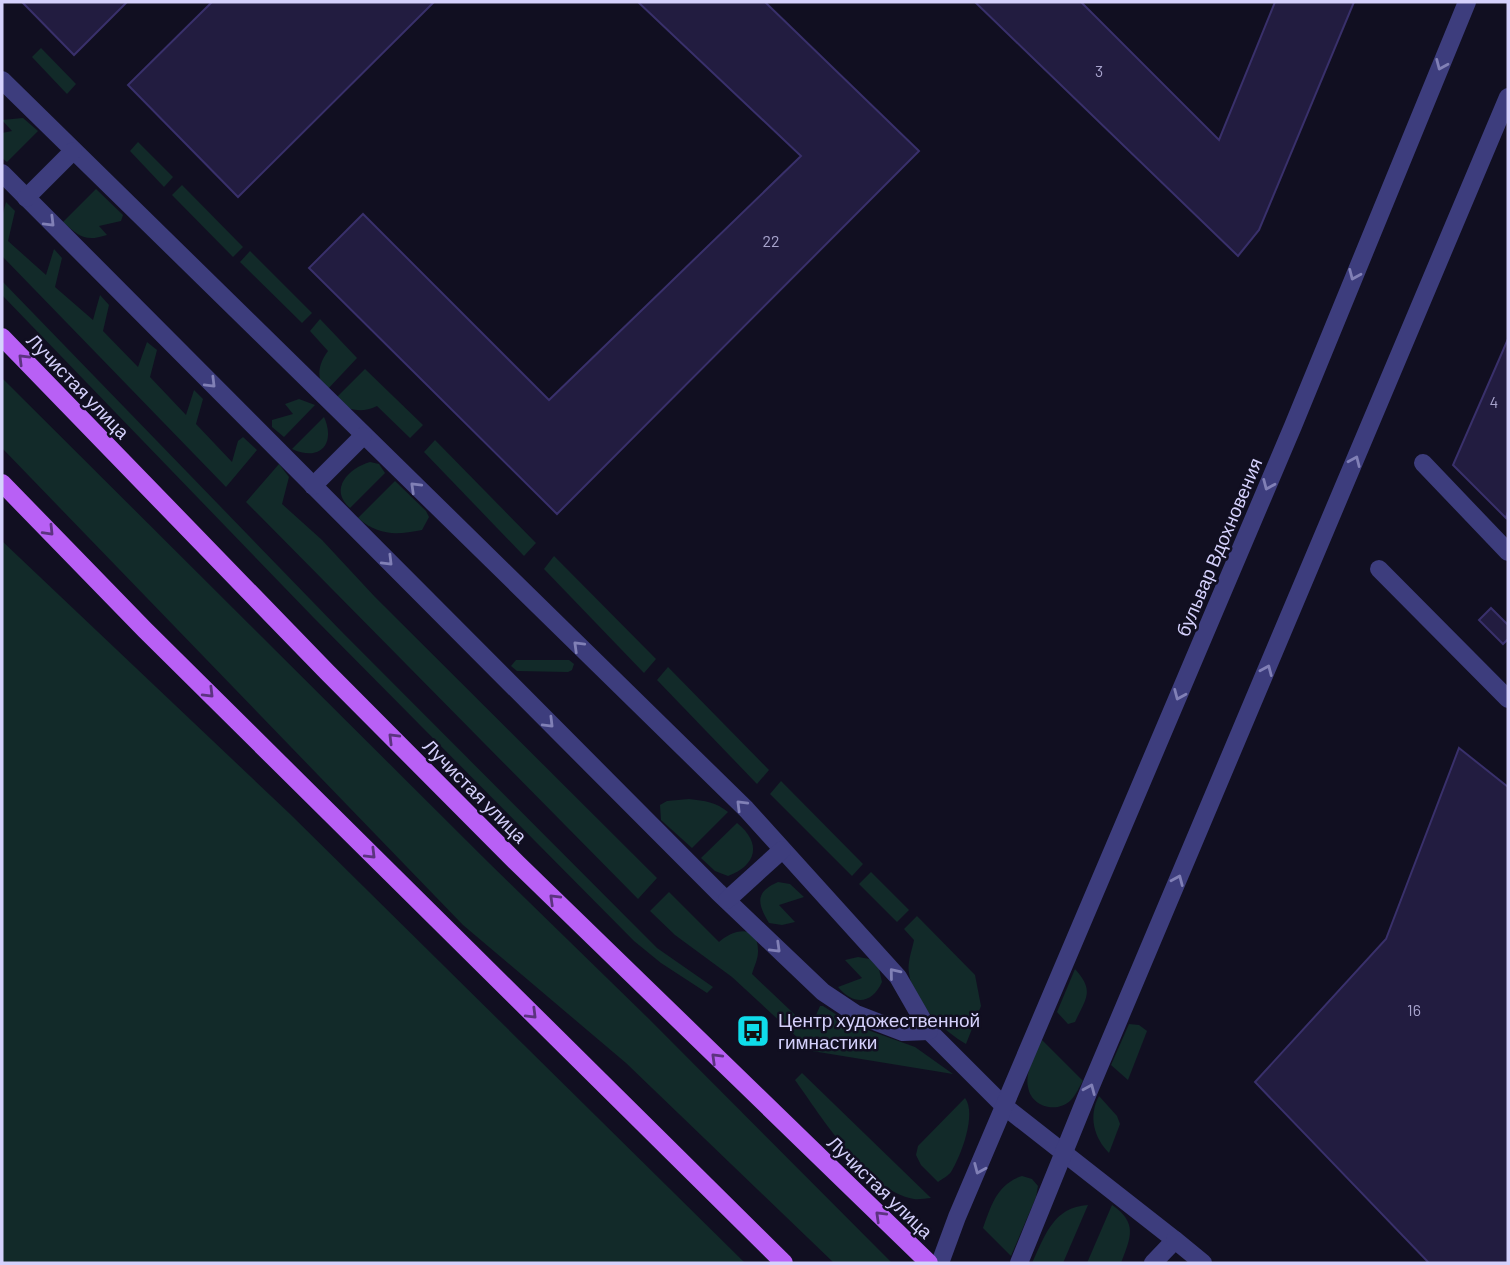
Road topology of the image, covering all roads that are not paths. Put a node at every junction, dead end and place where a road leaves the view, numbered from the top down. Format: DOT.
graph roads {
  1 [pos="1467,2"];
  2 [pos="2,80"];
  3 [pos="1508,97"];
  4 [pos="73,151"];
  5 [pos="2,173"];
  6 [pos="26,198"];
  7 [pos="2,337"];
  8 [pos="363,436"];
  9 [pos="1423,463"];
  10 [pos="2,482"];
  11 [pos="313,486"];
  12 [pos="1508,552"];
  13 [pos="1379,569"];
  14 [pos="1508,699"];
  15 [pos="782,849"];
  16 [pos="727,901"];
  17 [pos="929,1031"];
  18 [pos="1004,1106"];
  19 [pos="1064,1153"];
  20 [pos="1175,1240"];
  21 [pos="784,1263"];
  22 [pos="929,1263"];
  23 [pos="940,1263"];
  24 [pos="1019,1263"];
  25 [pos="1153,1263"];
  26 [pos="1203,1263"];
  1 -- 18 [label="street, бульвар Вдохновения, one-way"];
  2 -- 4 [label="street"];
  19 -- 3 [label="street, one-way"];
  4 -- 6 [label="street"];
  4 -- 8 [label="street"];
  5 -- 6 [label="street"];
  6 -- 11 [label="street, one-way"];
  22 -- 7 [label="main road, Лучистая улица, one-way"];
  8 -- 11 [label="street"];
  15 -- 8 [label="street, one-way"];
  9 -- 12 [label="street"];
  10 -- 21 [label="main road, one-way"];
  11 -- 16 [label="street, one-way"];
  13 -- 14 [label="street"];
  15 -- 16 [label="street"];
  17 -- 15 [label="street, one-way"];
  16 -- 17 [label="street, one-way"];
  17 -- 18 [label="street"];
  18 -- 19 [label="street"];
  18 -- 23 [label="street, бульвар Вдохновения, one-way"];
  19 -- 20 [label="street"];
  19 -- 24 [label="street"];
  20 -- 25 [label="street"];
  20 -- 26 [label="street"];
}
